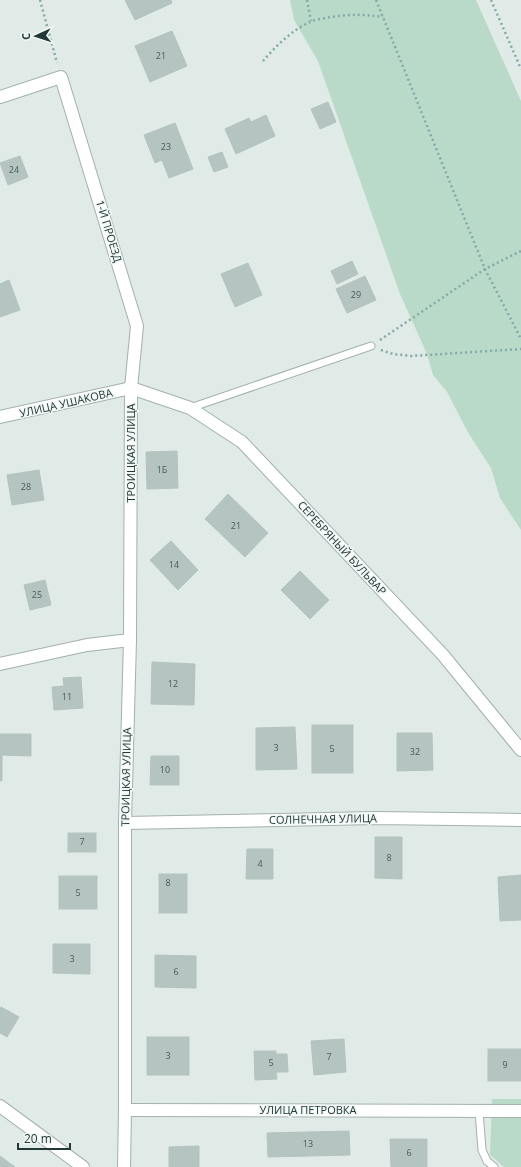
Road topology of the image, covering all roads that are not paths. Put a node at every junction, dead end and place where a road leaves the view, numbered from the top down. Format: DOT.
graph roads {
  1 [pos="0,97"];
  2 [pos="372,346"];
  3 [pos="131,388"];
  4 [pos="190,408"];
  5 [pos="0,417"];
  6 [pos="130,640"];
  7 [pos="0,664"];
  8 [pos="521,750"];
  9 [pos="521,820"];
  10 [pos="125,822"];
  11 [pos="0,1106"];
  12 [pos="125,1110"];
  13 [pos="485,1111"];
  14 [pos="521,1111"];
  15 [pos="83,1167"];
  16 [pos="124,1167"];
  17 [pos="494,1167"];
  1 -- 3 [label="street, 1-Й ПРОЕЗД"];
  2 -- 4 [label="lane"];
  3 -- 4 [label="street, СЕРЕБРЯНЫЙ БУЛЬВАР"];
  3 -- 5 [label="street, УЛИЦА УШАКОВА"];
  3 -- 6 [label="street, ТРОИЦКАЯ УЛИЦА"];
  4 -- 8 [label="street, СЕРЕБРЯНЫЙ БУЛЬВАР"];
  6 -- 7 [label="street"];
  6 -- 10 [label="street, ТРОИЦКАЯ УЛИЦА"];
  9 -- 10 [label="street, СОЛНЕЧНАЯ УЛИЦА"];
  10 -- 12 [label="street, ТРОИЦКАЯ УЛИЦА"];
  11 -- 15 [label="street"];
  12 -- 13 [label="street, УЛИЦА ПЕТРОВКА"];
  12 -- 16 [label="street, ТРОИЦКАЯ УЛИЦА"];
  13 -- 14 [label="street, УЛИЦА ПЕТРОВКА"];
  13 -- 17 [label="lane"];
}
